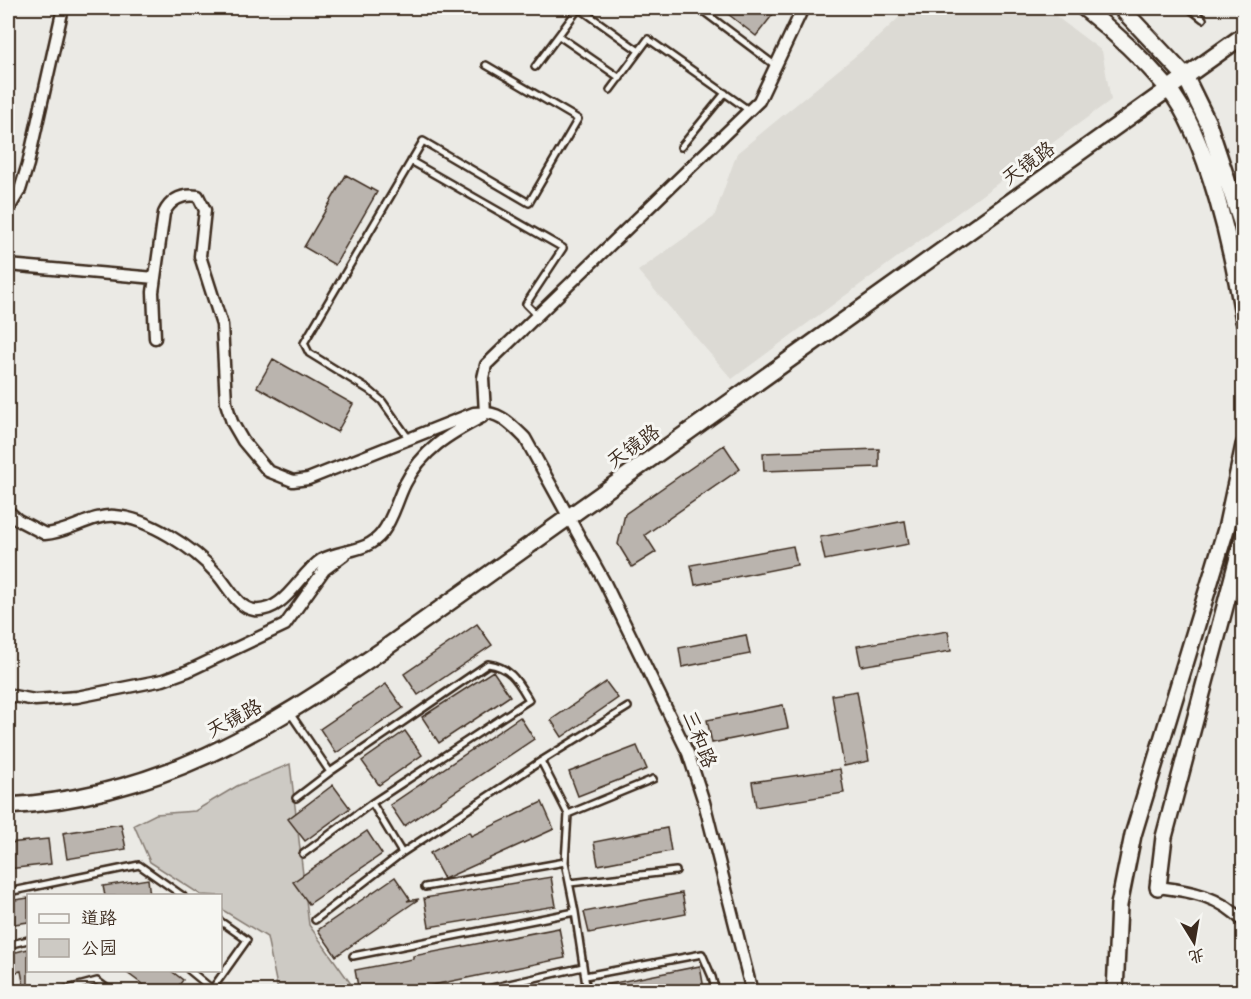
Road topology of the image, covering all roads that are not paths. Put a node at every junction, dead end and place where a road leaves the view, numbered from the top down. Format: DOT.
graph roads {
  1 [pos="63,8"];
  2 [pos="699,8"];
  3 [pos="803,8"];
  4 [pos="1084,8"];
  5 [pos="1121,8"];
  6 [pos="1188,8"];
  7 [pos="1203,19"];
  8 [pos="1244,35"];
  9 [pos="559,36"];
  10 [pos="639,51"];
  11 [pos="486,65"];
  12 [pos="776,66"];
  13 [pos="535,68"];
  14 [pos="1185,76"];
  15 [pos="620,78"];
  16 [pos="1168,88"];
  17 [pos="610,90"];
  18 [pos="725,93"];
  19 [pos="750,111"];
  20 [pos="681,147"];
  21 [pos="411,161"];
  22 [pos="8,210"];
  23 [pos="1244,231"];
  24 [pos="8,265"];
  25 [pos="155,278"];
  26 [pos="537,315"];
  27 [pos="1244,321"];
  28 [pos="155,338"];
  29 [pos="485,413"];
  30 [pos="409,439"];
  31 [pos="1244,445"];
  32 [pos="8,511"];
  33 [pos="568,518"];
  34 [pos="1244,535"];
  35 [pos="346,553"];
  36 [pos="8,695"];
  37 [pos="628,707"];
  38 [pos="289,712"];
  39 [pos="542,761"];
  40 [pos="330,772"];
  41 [pos="653,779"];
  42 [pos="296,798"];
  43 [pos="372,803"];
  44 [pos="8,806"];
  45 [pos="568,814"];
  46 [pos="402,853"];
  47 [pos="303,854"];
  48 [pos="565,862"];
  49 [pos="676,871"];
  50 [pos="570,883"];
  51 [pos="425,887"];
  52 [pos="1158,887"];
  53 [pos="8,892"];
  54 [pos="180,894"];
  55 [pos="576,912"];
  56 [pos="315,920"];
  57 [pos="222,922"];
  58 [pos="1244,922"];
  59 [pos="27,940"];
  60 [pos="8,945"];
  61 [pos="352,956"];
  62 [pos="583,967"];
  63 [pos="191,972"];
  64 [pos="585,976"];
  65 [pos="211,990"];
  66 [pos="56,992"];
  67 [pos="112,992"];
  68 [pos="474,992"];
  69 [pos="587,992"];
  70 [pos="716,992"];
  71 [pos="752,992"];
  72 [pos="1115,992"];
  1 -- 22 [label="street"];
  2 -- 12 [label="lane"];
  3 -- 12 [label="street"];
  4 -- 16 [label="street"];
  5 -- 14 [label="street"];
  6 -- 7 [label="lane"];
  8 -- 14 [label="street, 天镜路"];
  9 -- 10 [label="lane"];
  9 -- 13 [label="lane"];
  9 -- 15 [label="lane"];
  10 -- 15 [label="lane"];
  10 -- 18 [label="lane"];
  11 -- 21 [label="lane"];
  12 -- 19 [label="street"];
  14 -- 16 [label="street, 天镜路"];
  14 -- 23 [label="street"];
  15 -- 17 [label="lane"];
  16 -- 27 [label="street"];
  16 -- 33 [label="street, 天镜路"];
  18 -- 19 [label="lane"];
  18 -- 20 [label="lane"];
  19 -- 26 [label="street"];
  21 -- 26 [label="lane"];
  21 -- 30 [label="lane"];
  24 -- 25 [label="street"];
  25 -- 28 [label="street"];
  25 -- 30 [label="street"];
  26 -- 29 [label="street"];
  29 -- 30 [label="street"];
  29 -- 33 [label="street, 三和路"];
  29 -- 35 [label="street"];
  31 -- 72 [label="street"];
  32 -- 35 [label="street"];
  33 -- 38 [label="street, 天镜路"];
  33 -- 71 [label="street, 三和路"];
  34 -- 52 [label="street"];
  35 -- 36 [label="street"];
  37 -- 39 [label="lane"];
  38 -- 40 [label="lane"];
  38 -- 44 [label="street, 天镜路"];
  39 -- 45 [label="lane"];
  39 -- 46 [label="lane"];
  40 -- 42 [label="lane"];
  40 -- 43 [label="lane"];
  41 -- 45 [label="lane"];
  43 -- 46 [label="lane"];
  43 -- 47 [label="lane"];
  45 -- 48 [label="lane"];
  46 -- 56 [label="lane"];
  48 -- 50 [label="lane"];
  48 -- 51 [label="lane"];
  49 -- 50 [label="lane"];
  50 -- 55 [label="lane"];
  52 -- 58 [label="street"];
  53 -- 54 [label="lane"];
  55 -- 61 [label="lane"];
  55 -- 62 [label="lane"];
  57 -- 65 [label="lane"];
  59 -- 60 [label="lane"];
  62 -- 64 [label="lane"];
  62 -- 68 [label="lane"];
  63 -- 65 [label="lane"];
  64 -- 69 [label="lane"];
  64 -- 70 [label="lane"];
  66 -- 67 [label="lane"];
}
